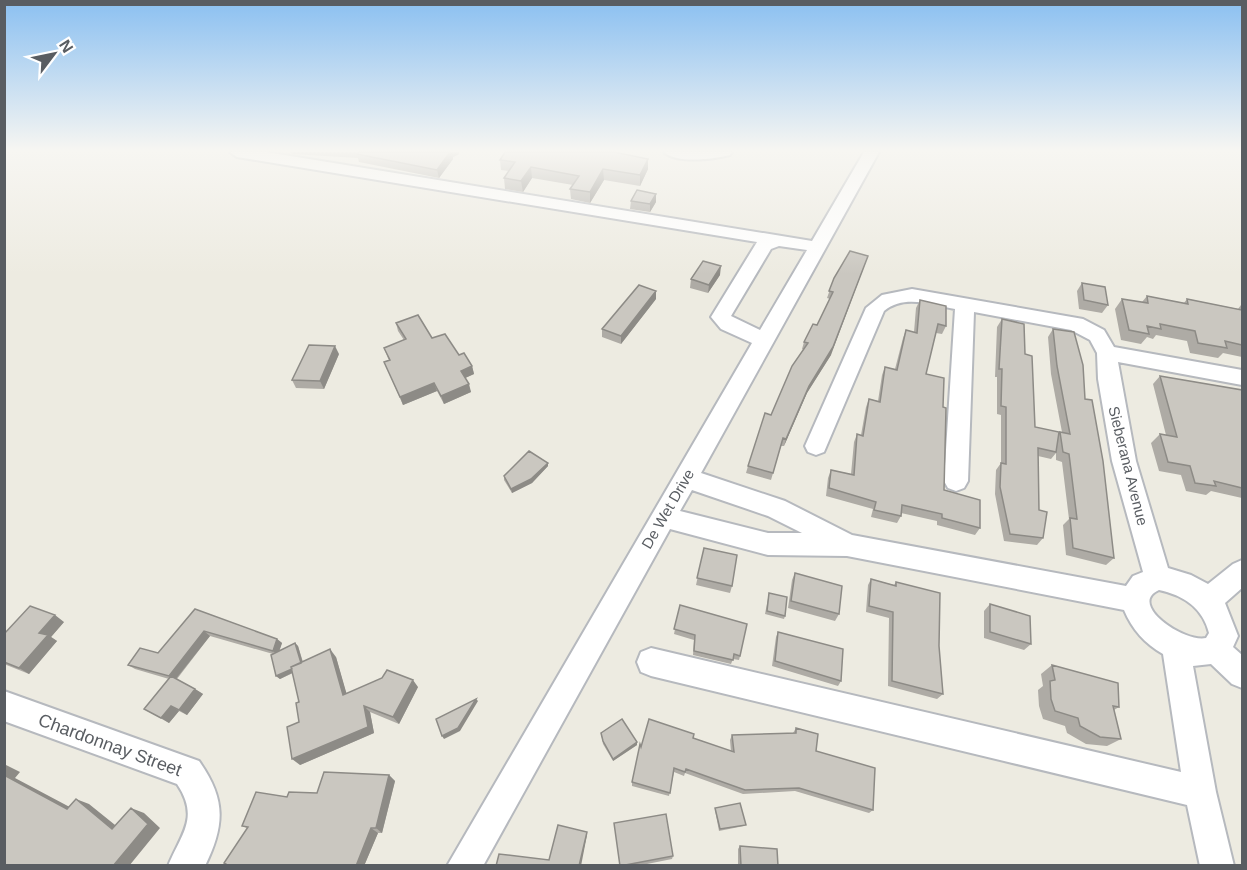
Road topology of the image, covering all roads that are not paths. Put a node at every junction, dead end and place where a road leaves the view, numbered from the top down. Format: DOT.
graph roads {
  1 [pos="483,193"];
  2 [pos="849,193"];
  3 [pos="777,241"];
  4 [pos="818,247"];
  5 [pos="965,306"];
  6 [pos="764,340"];
  7 [pos="1107,353"];
  8 [pos="1242,377"];
  9 [pos="816,446"];
  10 [pos="685,478"];
  11 [pos="956,482"];
  12 [pos="663,516"];
  13 [pos="847,544"];
  14 [pos="1242,572"];
  15 [pos="1158,578"];
  16 [pos="1135,600"];
  17 [pos="1208,601"];
  18 [pos="1176,647"];
  19 [pos="1215,649"];
  20 [pos="651,662"];
  21 [pos="1242,674"];
  22 [pos="4,706"];
  23 [pos="1200,792"];
  24 [pos="185,866"];
  25 [pos="464,866"];
  26 [pos="1217,866"];
  1 -- 3 [label="street"];
  2 -- 4 [label="street, De Wet Drive"];
  3 -- 4 [label="street"];
  3 -- 6 [label="street"];
  4 -- 6 [label="street, De Wet Drive"];
  5 -- 7 [label="street"];
  5 -- 9 [label="street"];
  5 -- 11 [label="street"];
  6 -- 10 [label="street, De Wet Drive"];
  7 -- 8 [label="street"];
  7 -- 15 [label="street, Sieberana Avenue"];
  10 -- 12 [label="street, De Wet Drive"];
  10 -- 13 [label="street"];
  12 -- 13 [label="street"];
  12 -- 25 [label="street, De Wet Drive"];
  13 -- 16 [label="street"];
  14 -- 17 [label="street"];
  15 -- 16 [label="street"];
  15 -- 17 [label="street"];
  16 -- 18 [label="street"];
  17 -- 19 [label="street"];
  18 -- 19 [label="street"];
  18 -- 23 [label="street"];
  19 -- 21 [label="street"];
  20 -- 23 [label="street"];
  22 -- 24 [label="street, Chardonnay Street"];
  23 -- 26 [label="street"];
}
